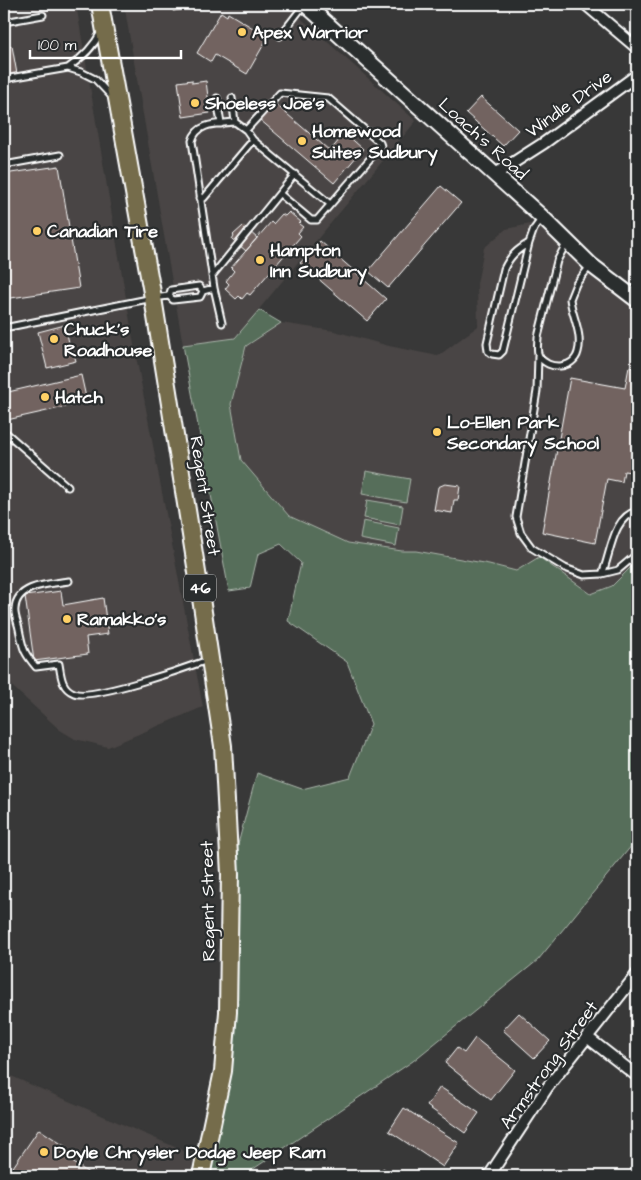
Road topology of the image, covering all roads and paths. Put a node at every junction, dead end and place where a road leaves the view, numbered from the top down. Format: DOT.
graph roads {
  1 [pos="100,4"];
  2 [pos="305,4"];
  3 [pos="586,4"];
  4 [pos="43,15"];
  5 [pos="4,22"];
  6 [pos="104,26"];
  7 [pos="280,36"];
  8 [pos="637,48"];
  9 [pos="68,68"];
  10 [pos="637,75"];
  11 [pos="4,79"];
  12 [pos="217,98"];
  13 [pos="232,98"];
  14 [pos="119,109"];
  15 [pos="235,122"];
  16 [pos="220,124"];
  17 [pos="246,130"];
  18 [pos="253,140"];
  19 [pos="60,155"];
  20 [pos="4,165"];
  21 [pos="295,174"];
  22 [pos="494,175"];
  23 [pos="280,194"];
  24 [pos="200,198"];
  25 [pos="330,204"];
  26 [pos="543,218"];
  27 [pos="568,242"];
  28 [pos="529,243"];
  29 [pos="591,265"];
  30 [pos="212,276"];
  31 [pos="214,288"];
  32 [pos="203,290"];
  33 [pos="161,297"];
  34 [pos="637,300"];
  35 [pos="222,323"];
  36 [pos="4,328"];
  37 [pos="538,355"];
  38 [pos="4,431"];
  39 [pos="68,487"];
  40 [pos="637,511"];
  41 [pos="637,554"];
  42 [pos="602,574"];
  43 [pos="69,581"];
  44 [pos="210,659"];
  45 [pos="637,974"];
  46 [pos="587,1038"];
  47 [pos="637,1076"];
  48 [pos="201,1176"];
  49 [pos="489,1176"];
  1 -- 6 [label="main road, Regent Street / 46"];
  2 -- 7 [label="lane"];
  2 -- 22 [label="street, Loach's Road"];
  3 -- 8 [label="street"];
  4 -- 5 [label="lane"];
  6 -- 9 [label="lane"];
  6 -- 14 [label="main road, Regent Street / 46"];
  9 -- 11 [label="lane"];
  9 -- 14 [label="lane"];
  10 -- 22 [label="street, Windle Drive"];
  12 -- 16 [label="lane"];
  13 -- 15 [label="lane"];
  14 -- 33 [label="main road, Regent Street / 46"];
  15 -- 16 [label="lane"];
  15 -- 17 [label="lane"];
  16 -- 24 [label="lane"];
  17 -- 18 [label="lane"];
  17 -- 25 [label="lane"];
  18 -- 21 [label="lane"];
  18 -- 24 [label="lane"];
  19 -- 20 [label="lane"];
  21 -- 23 [label="lane"];
  21 -- 25 [label="lane"];
  22 -- 26 [label="street, Loach's Road"];
  23 -- 25 [label="lane"];
  23 -- 30 [label="lane"];
  24 -- 30 [label="lane"];
  26 -- 27 [label="street, Loach's Road"];
  26 -- 28 [label="lane"];
  27 -- 29 [label="street, Loach's Road"];
  27 -- 37 [label="lane"];
  28 -- 28 [label="lane"];
  29 -- 34 [label="street, Loach's Road"];
  29 -- 37 [label="lane"];
  30 -- 31 [label="lane"];
  31 -- 32 [label="lane"];
  31 -- 35 [label="lane"];
  32 -- 33 [label="lane"];
  32 -- 33 [label="lane"];
  33 -- 36 [label="lane"];
  33 -- 44 [label="main road, Regent Street / 46"];
  37 -- 42 [label="lane"];
  38 -- 39 [label="lane"];
  40 -- 42 [label="lane"];
  41 -- 42 [label="lane"];
  43 -- 44 [label="lane"];
  44 -- 48 [label="main road, Regent Street / 46"];
  45 -- 46 [label="street, Armstrong Street"];
  46 -- 47 [label="street"];
  46 -- 49 [label="street, Armstrong Street"];
}
